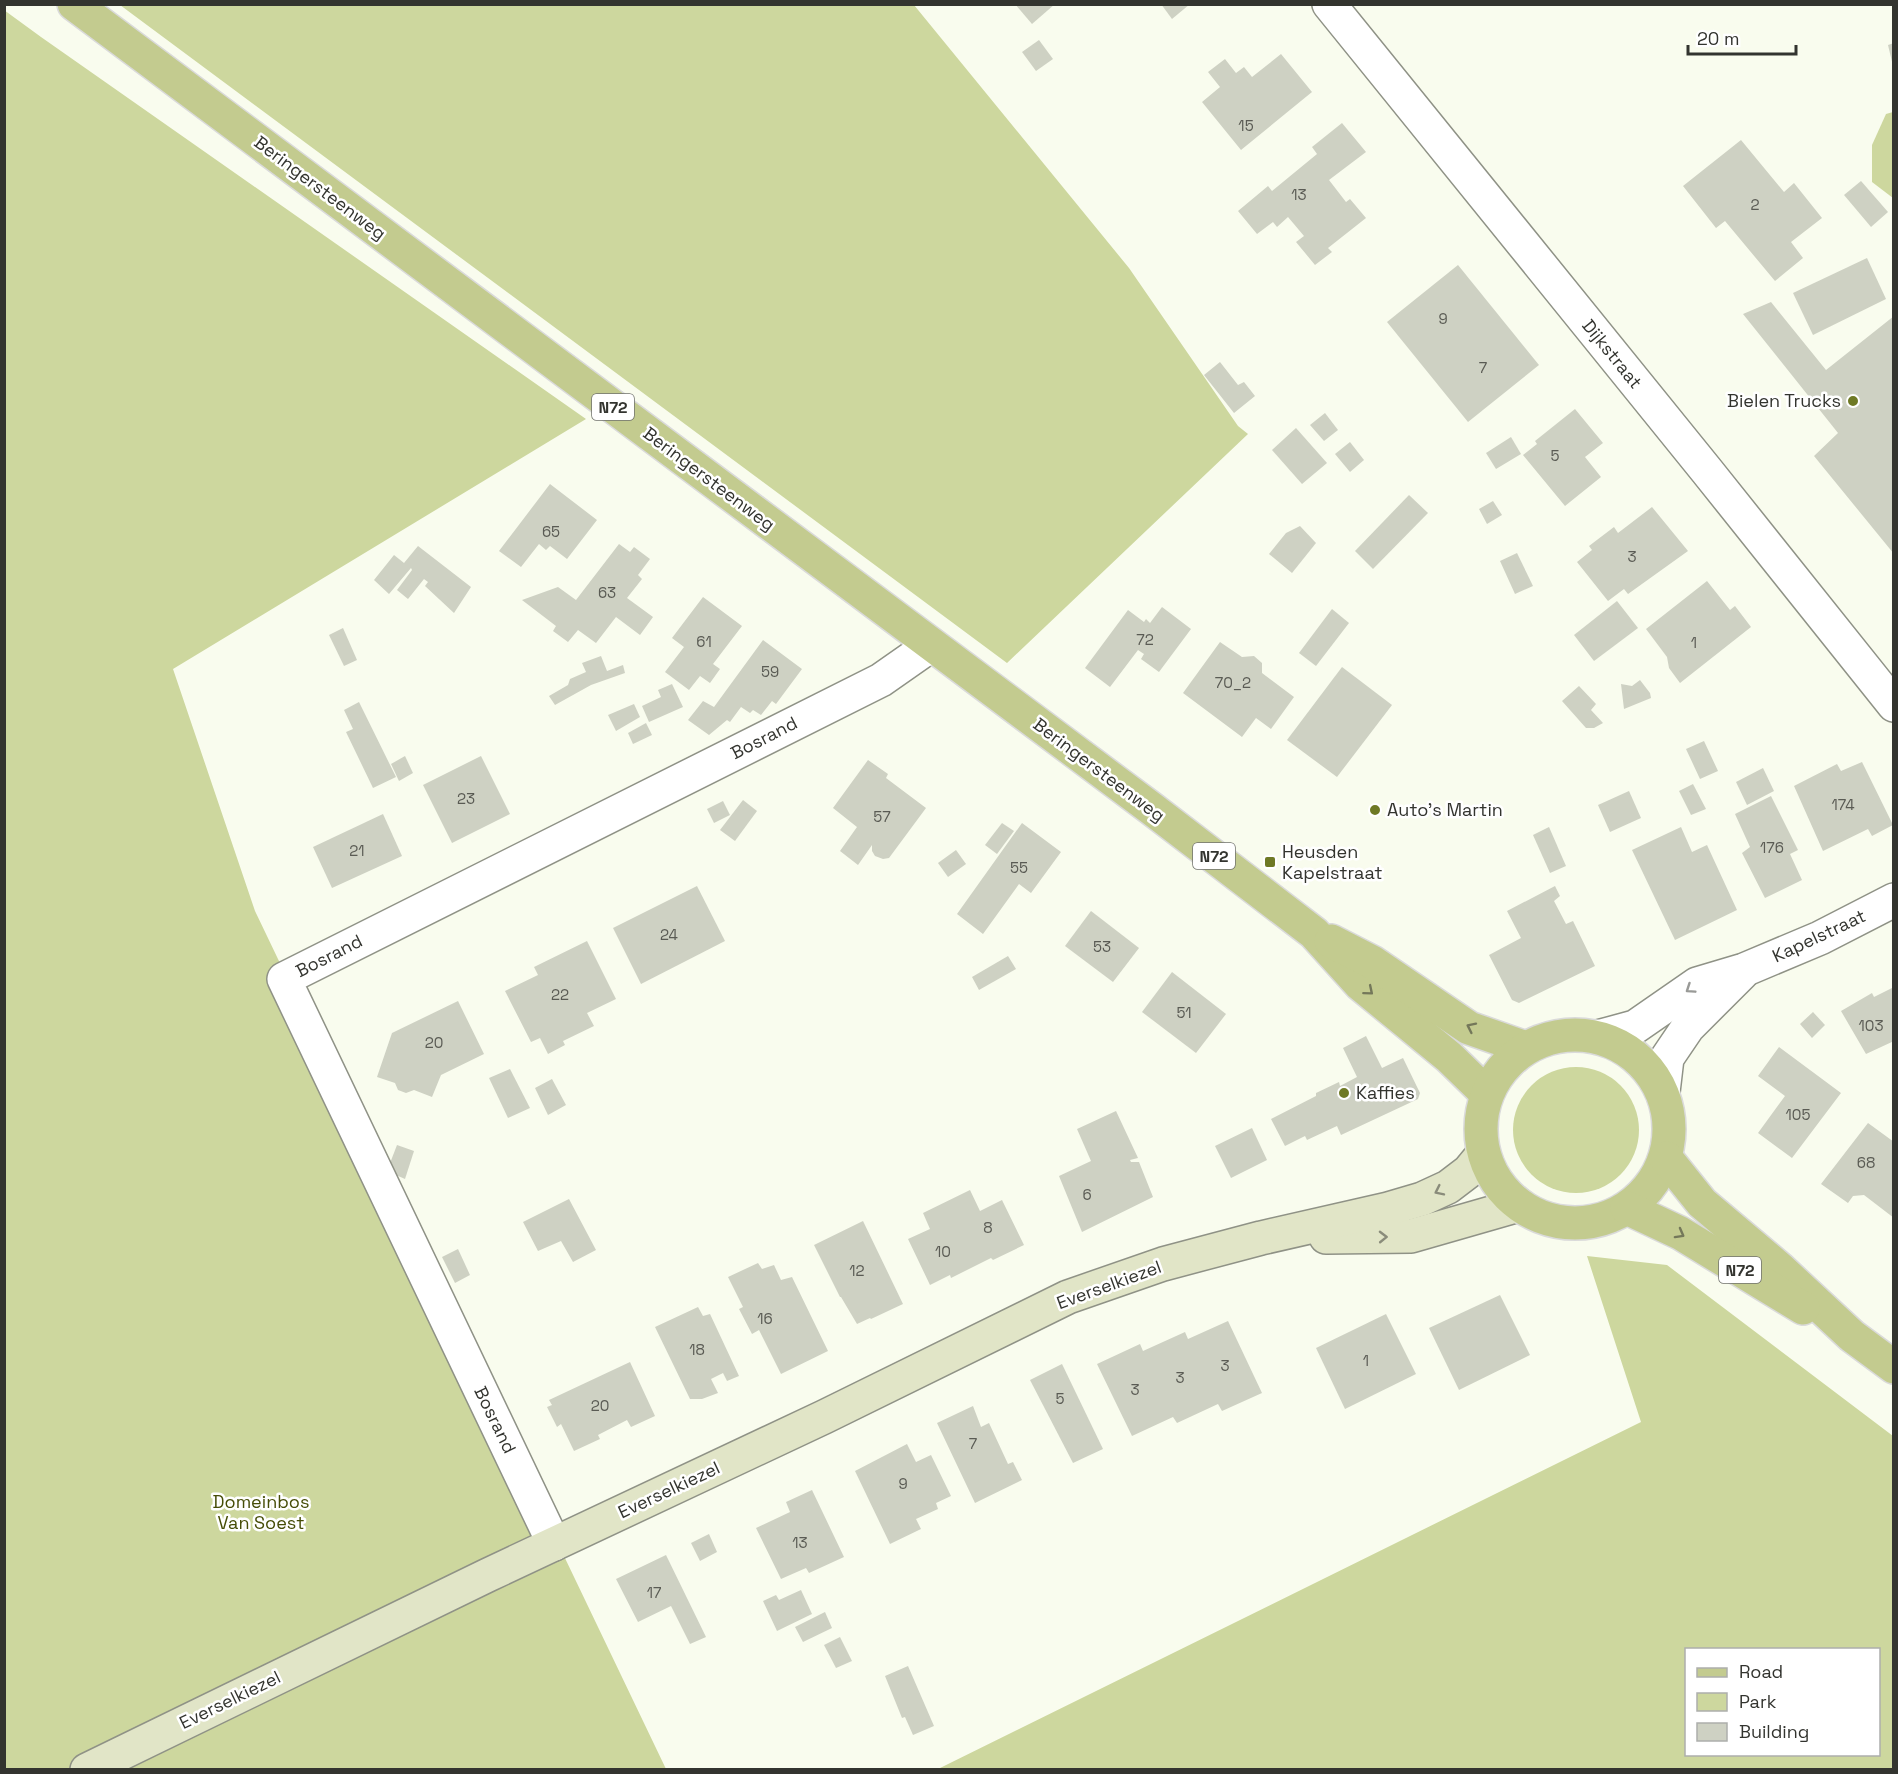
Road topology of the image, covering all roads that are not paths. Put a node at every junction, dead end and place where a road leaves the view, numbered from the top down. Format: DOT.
graph roads {
  1 [pos="74,4"];
  2 [pos="1329,4"];
  3 [pos="931,645"];
  4 [pos="1893,705"];
  5 [pos="1893,900"];
  6 [pos="1314,933"];
  7 [pos="1744,970"];
  8 [pos="1598,1037"];
  9 [pos="1526,1048"];
  10 [pos="1663,1092"];
  11 [pos="1487,1094"];
  12 [pos="1483,1154"];
  13 [pos="1666,1158"];
  14 [pos="1519,1205"];
  15 [pos="1627,1208"];
  16 [pos="1261,1238"];
  17 [pos="1852,1336"];
  18 [pos="1893,1367"];
  19 [pos="554,1544"];
  20 [pos="87,1770"];
  1 -- 3 [label="main road, Beringersteenweg / N72"];
  2 -- 4 [label="street, Dijkstraat"];
  3 -- 6 [label="main road, Beringersteenweg / N72"];
  3 -- 19 [label="street, Bosrand"];
  5 -- 7 [label="street, Kapelstraat"];
  9 -- 6 [label="main road, Beringersteenweg / N72, one-way"];
  6 -- 11 [label="main road, Beringersteenweg / N72, one-way"];
  7 -- 8 [label="street, Kapelstraat, one-way"];
  7 -- 10 [label="street, Kapelstraat"];
  8 -- 9 [label="main road"];
  8 -- 10 [label="main road"];
  9 -- 11 [label="main road"];
  10 -- 13 [label="main road"];
  11 -- 12 [label="main road"];
  12 -- 14 [label="main road"];
  12 -- 16 [label="street, Everselkiezel, one-way"];
  13 -- 15 [label="main road"];
  13 -- 17 [label="main road, N72"];
  14 -- 15 [label="main road"];
  16 -- 14 [label="street, Everselkiezel, one-way"];
  15 -- 17 [label="main road, N72, one-way"];
  16 -- 19 [label="street, Everselkiezel"];
  17 -- 18 [label="main road, N72"];
  19 -- 20 [label="street, Everselkiezel"];
}
